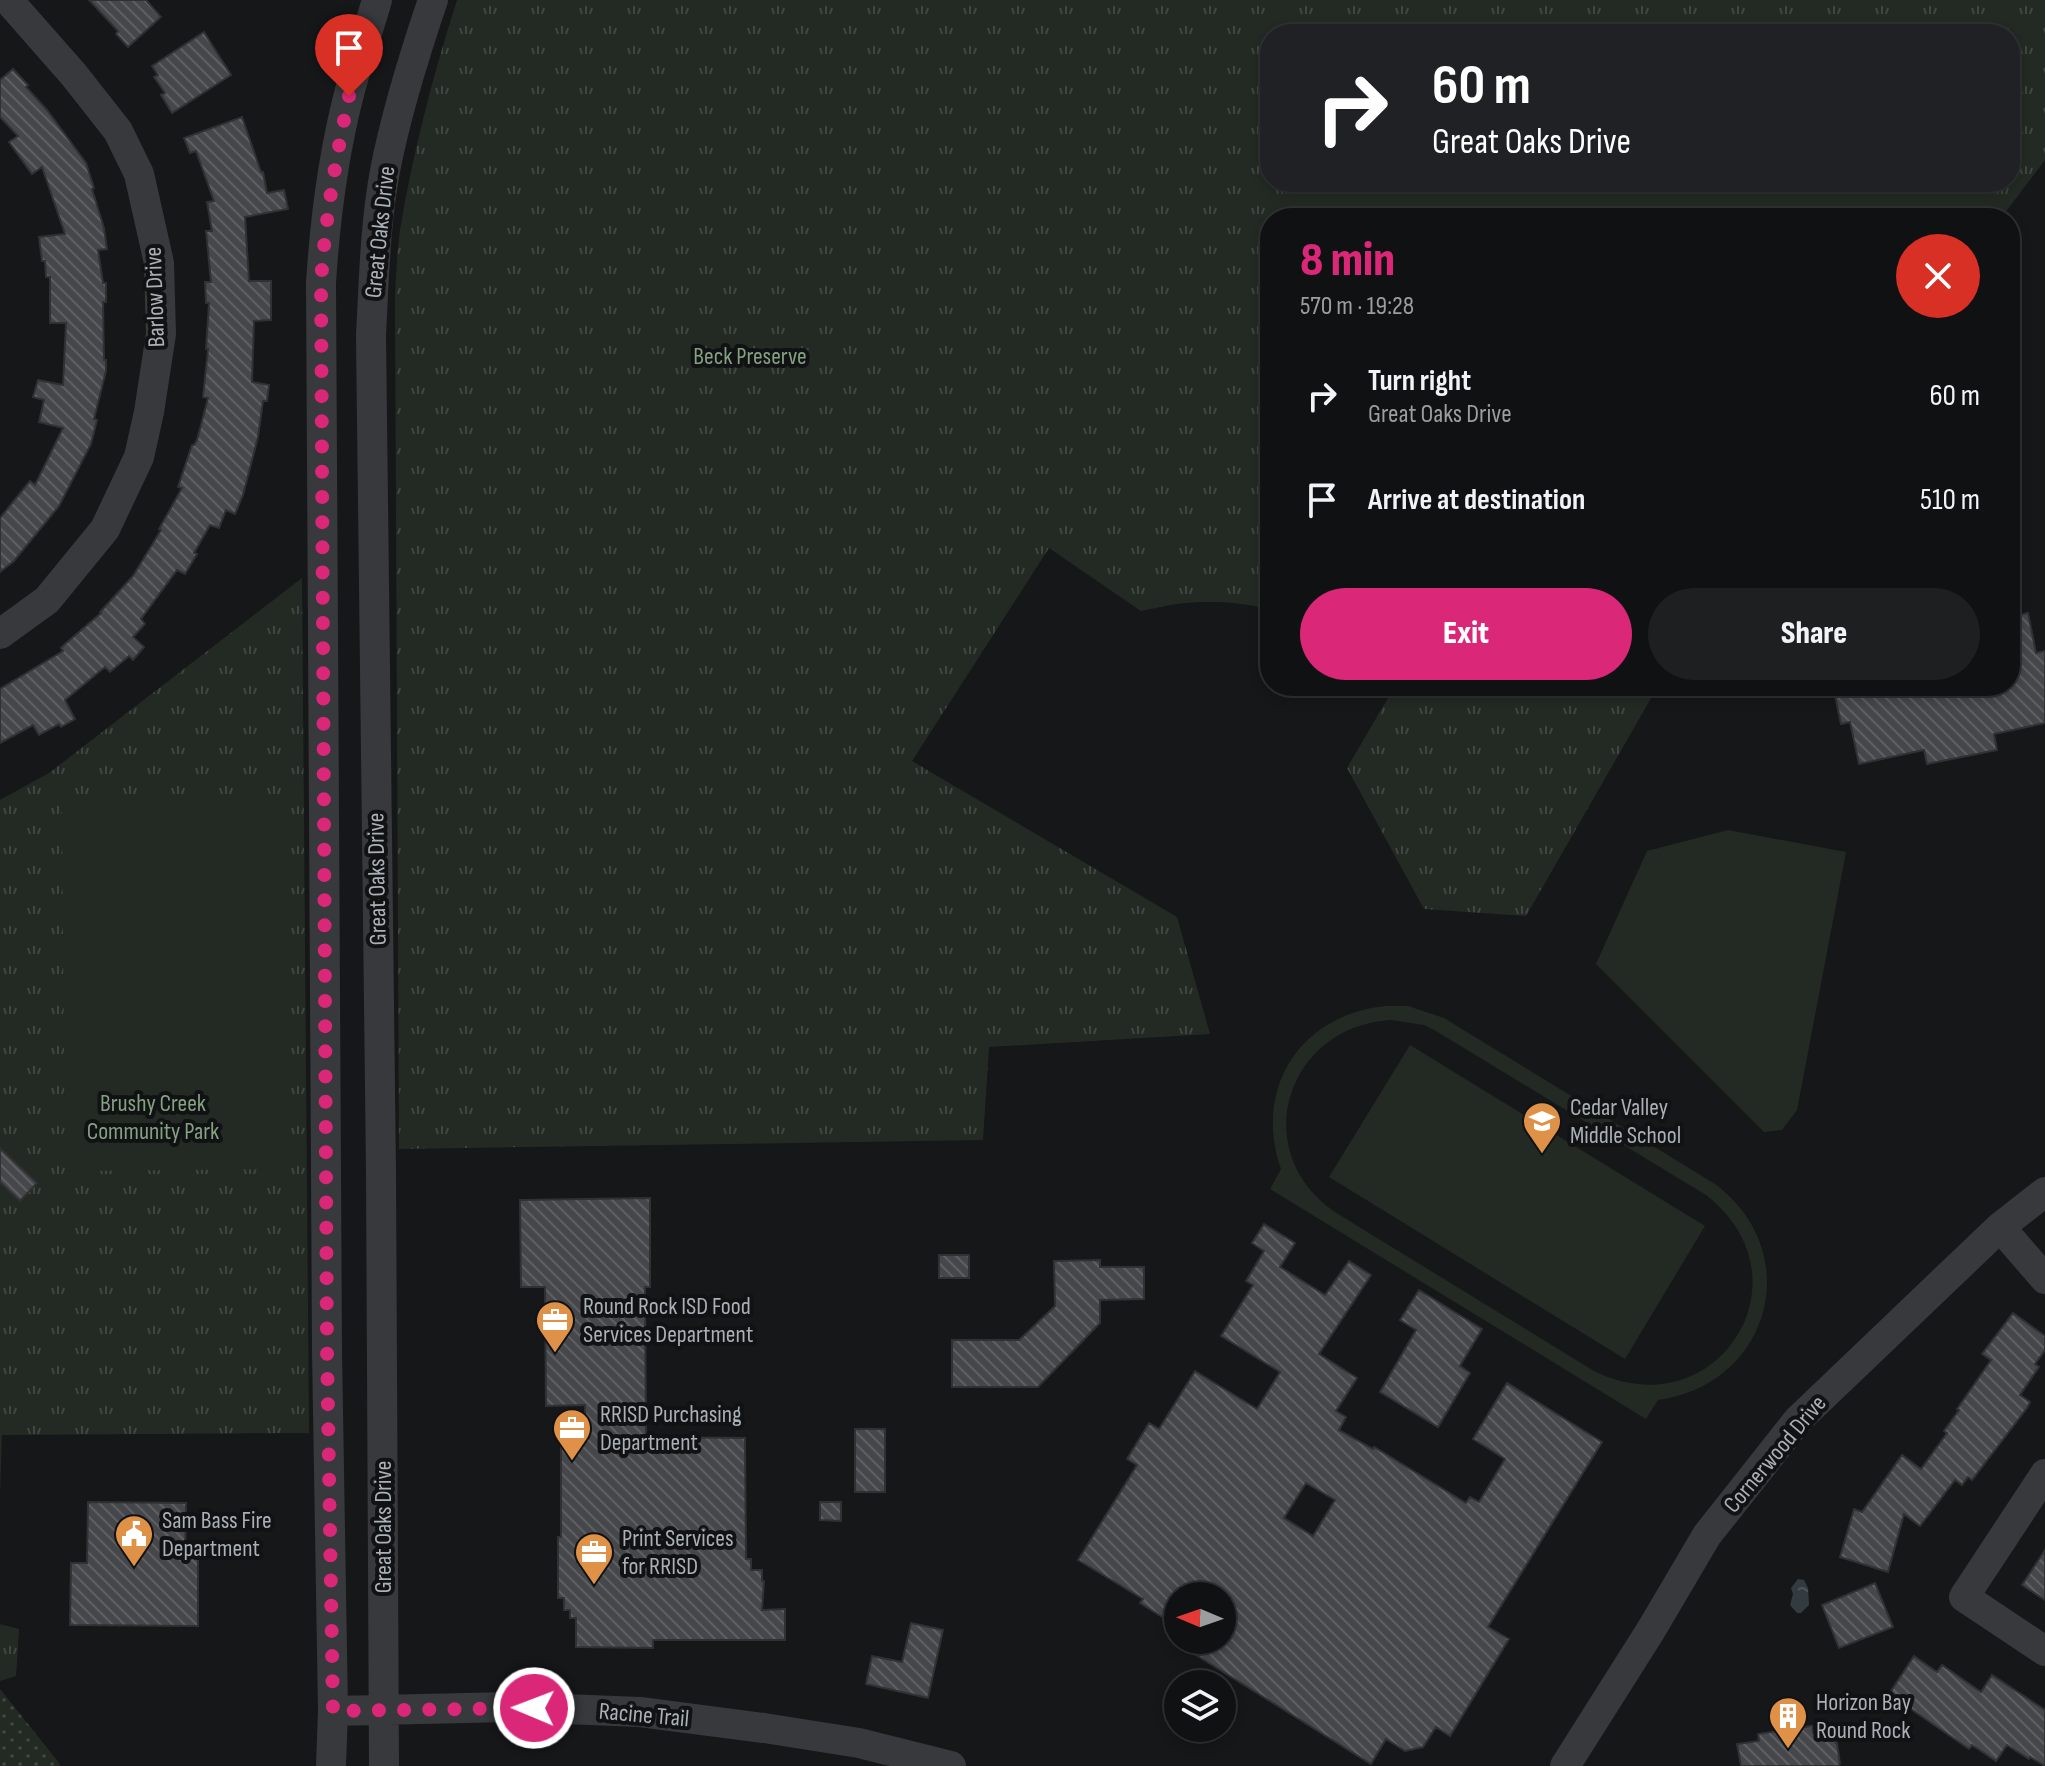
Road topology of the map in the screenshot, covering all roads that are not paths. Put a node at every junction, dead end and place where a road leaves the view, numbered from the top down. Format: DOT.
graph roads {
  1 [pos="8,0"];
  2 [pos="377,0"];
  3 [pos="433,0"];
  4 [pos="0,634"];
  5 [pos="2045,1192"];
  6 [pos="2000,1227"];
  7 [pos="2045,1279"];
  8 [pos="2045,1474"];
  9 [pos="2045,1651"];
  10 [pos="385,1710"];
  11 [pos="333,1711"];
  12 [pos="331,1766"];
  13 [pos="384,1766"];
  14 [pos="951,1766"];
  15 [pos="1565,1766"];
  1 -- 4 [label="street, Barlow Drive"];
  2 -- 11 [label="street"];
  3 -- 10 [label="street, Great Oaks Drive"];
  5 -- 6 [label="street, Cornerwood Drive"];
  6 -- 7 [label="street"];
  6 -- 15 [label="street, Cornerwood Drive"];
  8 -- 9 [label="street"];
  10 -- 11 [label="street, Racine Trail"];
  10 -- 13 [label="street, Great Oaks Drive"];
  10 -- 14 [label="street, Racine Trail"];
  11 -- 12 [label="street"];
}
